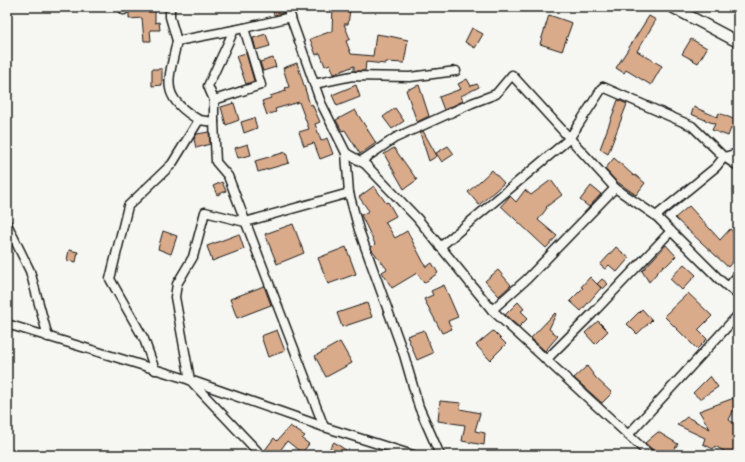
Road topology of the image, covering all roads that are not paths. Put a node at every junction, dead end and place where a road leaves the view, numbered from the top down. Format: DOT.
graph roads {
  1 [pos="170,7"];
  2 [pos="287,7"];
  3 [pos="672,7"];
  4 [pos="290,17"];
  5 [pos="244,28"];
  6 [pos="234,30"];
  7 [pos="177,41"];
  8 [pos="738,42"];
  9 [pos="456,70"];
  10 [pos="314,84"];
  11 [pos="214,100"];
  12 [pos="199,120"];
  13 [pos="214,122"];
  14 [pos="569,139"];
  15 [pos="346,153"];
  16 [pos="738,153"];
  17 [pos="724,158"];
  18 [pos="361,162"];
  19 [pos="738,166"];
  20 [pos="615,188"];
  21 [pos="349,193"];
  22 [pos="656,216"];
  23 [pos="245,222"];
  24 [pos="7,224"];
  25 [pos="671,230"];
  26 [pos="440,247"];
  27 [pos="738,275"];
  28 [pos="728,287"];
  29 [pos="738,295"];
  30 [pos="492,310"];
  31 [pos="738,315"];
  32 [pos="7,324"];
  33 [pos="48,336"];
  34 [pos="546,360"];
  35 [pos="155,370"];
  36 [pos="190,380"];
  37 [pos="324,428"];
  38 [pos="628,435"];
  39 [pos="261,455"];
  40 [pos="413,455"];
  41 [pos="440,455"];
  42 [pos="650,455"];
  1 -- 7 [label="street"];
  2 -- 4 [label="street"];
  3 -- 8 [label="street"];
  4 -- 5 [label="street"];
  4 -- 10 [label="street"];
  5 -- 6 [label="street"];
  5 -- 11 [label="street"];
  6 -- 7 [label="street"];
  6 -- 11 [label="street"];
  7 -- 12 [label="street"];
  9 -- 10 [label="street"];
  10 -- 15 [label="street"];
  11 -- 13 [label="street"];
  12 -- 13 [label="street"];
  12 -- 35 [label="street"];
  13 -- 23 [label="street"];
  14 -- 17 [label="street"];
  14 -- 18 [label="street"];
  14 -- 20 [label="street"];
  14 -- 26 [label="street"];
  15 -- 18 [label="street"];
  15 -- 21 [label="street"];
  16 -- 17 [label="street"];
  17 -- 19 [label="street"];
  17 -- 22 [label="street"];
  18 -- 26 [label="street"];
  20 -- 22 [label="street"];
  20 -- 30 [label="street"];
  21 -- 23 [label="street"];
  21 -- 41 [label="street"];
  22 -- 25 [label="street"];
  23 -- 36 [label="street"];
  23 -- 37 [label="street"];
  24 -- 33 [label="street"];
  25 -- 28 [label="street"];
  25 -- 34 [label="street"];
  26 -- 30 [label="street"];
  27 -- 28 [label="street"];
  28 -- 29 [label="street"];
  30 -- 34 [label="street"];
  31 -- 38 [label="street"];
  32 -- 33 [label="street"];
  33 -- 35 [label="street"];
  34 -- 38 [label="street"];
  35 -- 36 [label="street"];
  36 -- 37 [label="street"];
  36 -- 39 [label="street"];
  37 -- 40 [label="street"];
  38 -- 42 [label="street"];
}
